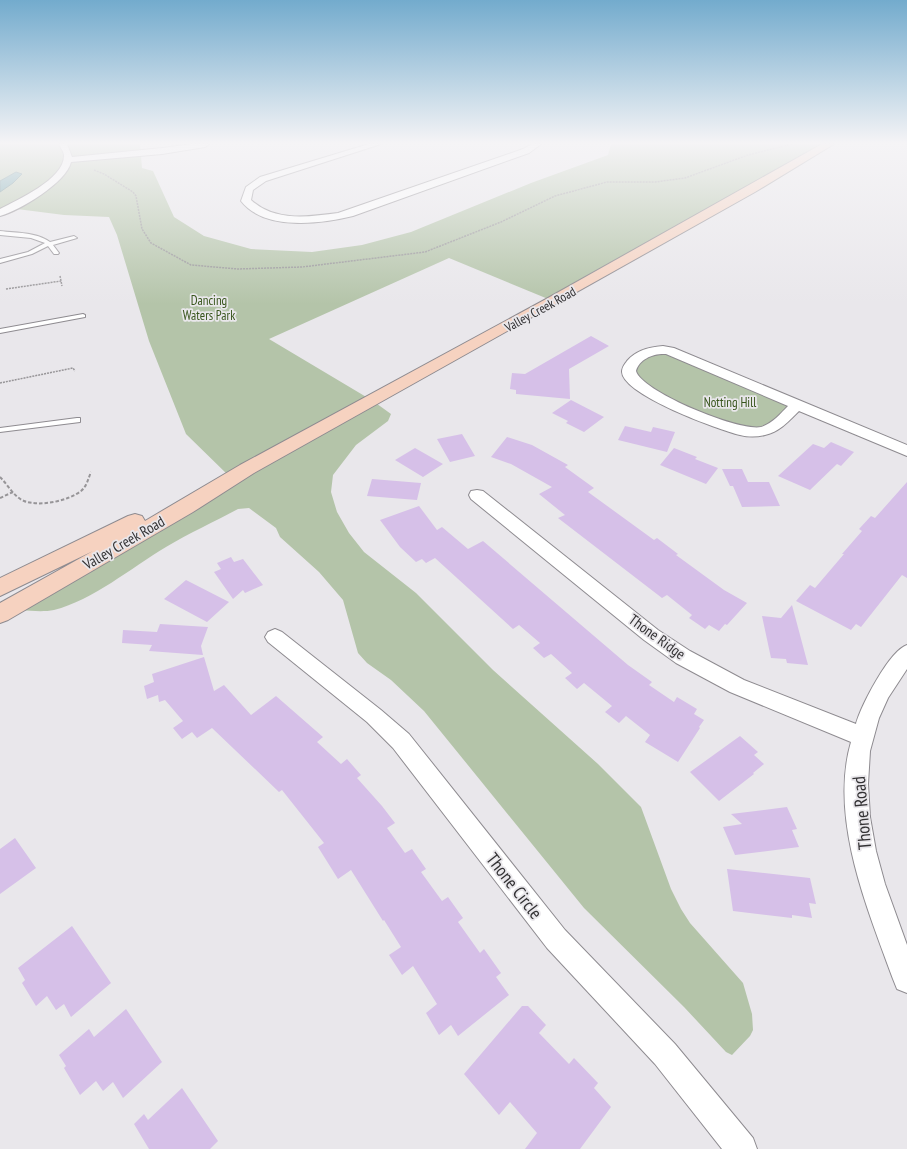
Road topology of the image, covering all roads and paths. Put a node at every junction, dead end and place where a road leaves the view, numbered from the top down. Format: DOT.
graph roads {
  1 [pos="28,198"];
  2 [pos="136,198"];
  3 [pos="247,198"];
  4 [pos="395,198"];
  5 [pos="552,198"];
  6 [pos="738,198"];
  7 [pos="0,213"];
  8 [pos="0,233"];
  9 [pos="74,238"];
  10 [pos="48,244"];
  11 [pos="56,253"];
  12 [pos="0,261"];
  13 [pos="60,276"];
  14 [pos="61,281"];
  15 [pos="62,286"];
  16 [pos="6,289"];
  17 [pos="83,316"];
  18 [pos="0,331"];
  19 [pos="74,372"];
  20 [pos="0,383"];
  21 [pos="797,405"];
  22 [pos="77,420"];
  23 [pos="0,430"];
  24 [pos="907,451"];
  25 [pos="247,469"];
  26 [pos="91,472"];
  27 [pos="0,477"];
  28 [pos="13,492"];
  29 [pos="477,495"];
  30 [pos="0,498"];
  31 [pos="0,588"];
  32 [pos="0,614"];
  33 [pos="275,636"];
  34 [pos="907,653"];
  35 [pos="862,737"];
  36 [pos="907,980"];
  37 [pos="742,1149"];
  1 -- 7 [label="street"];
  2 -- 5 [label="path"];
  3 -- 4 [label="street"];
  6 -- 25 [label="main road, Valley Creek Road"];
  8 -- 10 [label="lane"];
  9 -- 10 [label="lane"];
  10 -- 11 [label="lane"];
  10 -- 12 [label="lane"];
  13 -- 14 [label="path"];
  14 -- 15 [label="path"];
  14 -- 16 [label="path"];
  17 -- 18 [label="lane"];
  19 -- 20 [label="path"];
  21 -- 21 [label="street"];
  21 -- 24 [label="street"];
  22 -- 23 [label="lane"];
  25 -- 31 [label="main road, Valley Creek Road"];
  25 -- 32 [label="main road, Valley Creek Road"];
  26 -- 28 [label="path"];
  27 -- 28 [label="path"];
  28 -- 30 [label="path"];
  29 -- 35 [label="street, Thone Ridge"];
  33 -- 37 [label="street, Thone Circle"];
  34 -- 35 [label="street, Thone Road"];
  35 -- 36 [label="street, Thone Road"];
}
